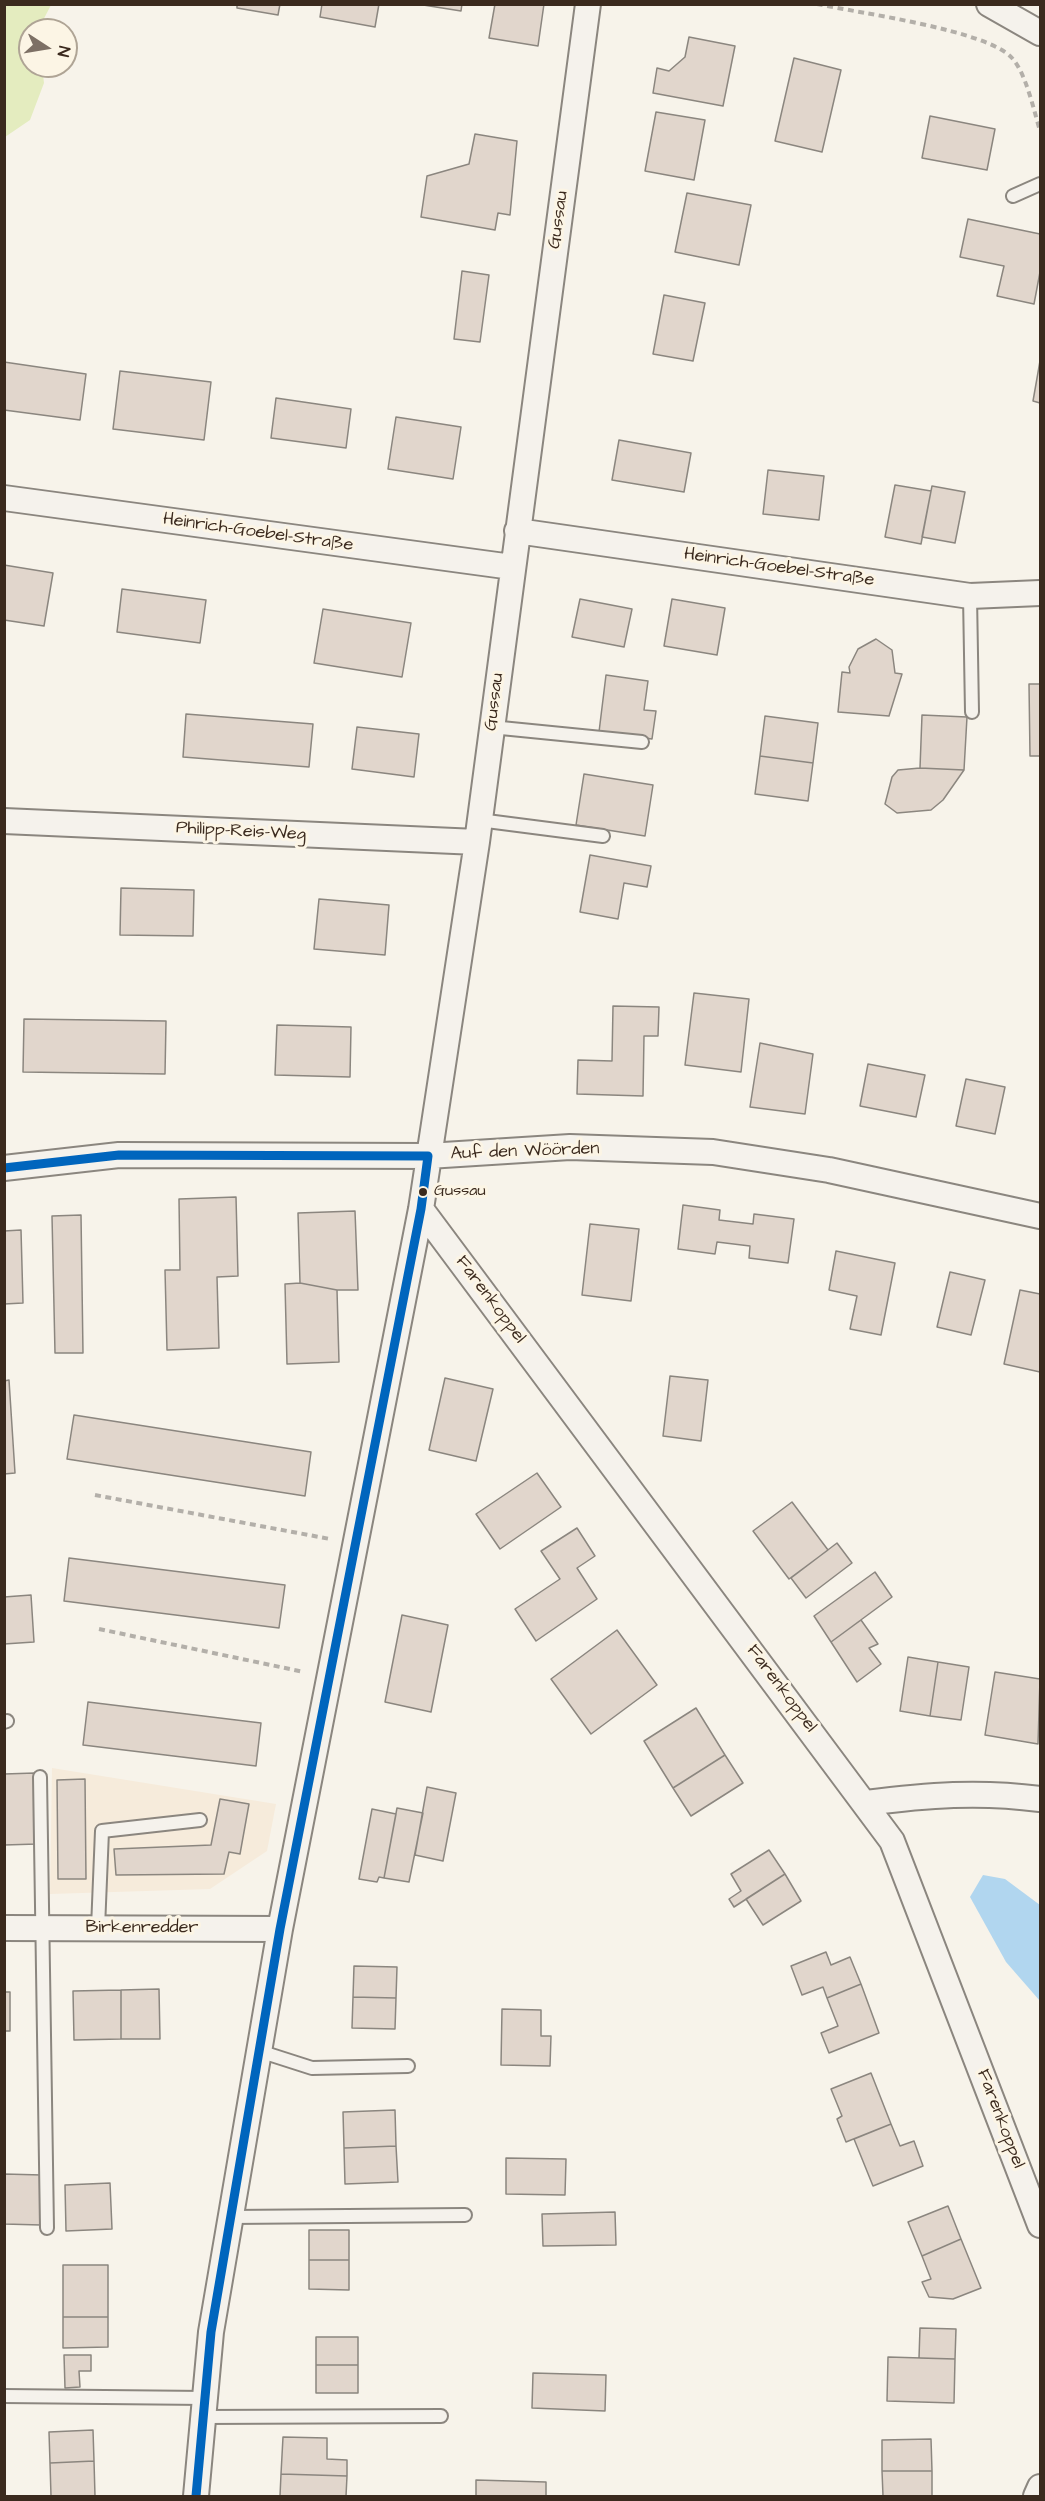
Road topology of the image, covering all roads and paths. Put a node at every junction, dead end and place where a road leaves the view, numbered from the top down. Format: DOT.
graph roads {
  1 [pos="588,4"];
  2 [pos="817,4"];
  3 [pos="989,4"];
  4 [pos="1041,33"];
  5 [pos="1041,131"];
  6 [pos="1041,184"];
  7 [pos="1013,196"];
  8 [pos="4,498"];
  9 [pos="517,531"];
  10 [pos="512,567"];
  11 [pos="1041,593"];
  12 [pos="970,596"];
  13 [pos="972,712"];
  14 [pos="491,727"];
  15 [pos="642,742"];
  16 [pos="4,821"];
  17 [pos="478,831"];
  18 [pos="603,836"];
  19 [pos="428,1156"];
  20 [pos="4,1168"];
  21 [pos="421,1209"];
  22 [pos="1041,1216"];
  23 [pos="95,1495"];
  24 [pos="356,1544"];
  25 [pos="99,1629"];
  26 [pos="330,1678"];
  27 [pos="40,1777"];
  28 [pos="1041,1799"];
  29 [pos="866,1803"];
  30 [pos="200,1820"];
  31 [pos="42,1927"];
  32 [pos="4,1928"];
  33 [pos="98,1928"];
  34 [pos="280,1929"];
  35 [pos="259,2051"];
  36 [pos="408,2066"];
  37 [pos="465,2215"];
  38 [pos="231,2217"];
  39 [pos="1041,2225"];
  40 [pos="47,2228"];
  41 [pos="4,2396"];
  42 [pos="204,2408"];
  43 [pos="441,2416"];
  44 [pos="1041,2487"];
  45 [pos="196,2496"];
  46 [pos="1036,2496"];
  1 -- 9 [label="street, Gussau"];
  2 -- 5 [label="path"];
  3 -- 4 [label="street"];
  6 -- 7 [label="lane"];
  8 -- 10 [label="street, Heinrich-Goebel-Straße"];
  9 -- 10 [label="street, Gussau"];
  9 -- 12 [label="street, Heinrich-Goebel-Straße"];
  10 -- 14 [label="street, Gussau"];
  11 -- 12 [label="street, Heinrich-Goebel-Straße"];
  12 -- 13 [label="lane"];
  14 -- 15 [label="lane"];
  14 -- 17 [label="street, Gussau"];
  16 -- 17 [label="street, Philipp-Reis-Weg"];
  17 -- 18 [label="lane"];
  17 -- 19 [label="street, Gussau"];
  19 -- 20 [label="street, Auf den Wöörden"];
  19 -- 21 [label="street, Gussau"];
  19 -- 22 [label="street, Auf den Wöörden"];
  21 -- 24 [label="street, Gussau"];
  21 -- 29 [label="street, Farenkoppel"];
  23 -- 24 [label="path"];
  24 -- 26 [label="street, Gussau"];
  25 -- 26 [label="path"];
  26 -- 34 [label="street, Gussau"];
  27 -- 31 [label="lane"];
  28 -- 29 [label="street"];
  29 -- 39 [label="street, Farenkoppel"];
  30 -- 33 [label="lane"];
  31 -- 32 [label="street, Birkenredder"];
  31 -- 33 [label="street, Birkenredder"];
  31 -- 40 [label="lane"];
  33 -- 34 [label="street, Birkenredder"];
  34 -- 35 [label="street, Gussau"];
  35 -- 36 [label="lane"];
  35 -- 38 [label="street, Gussau"];
  37 -- 38 [label="lane"];
  38 -- 42 [label="street, Gussau"];
  41 -- 42 [label="lane"];
  42 -- 43 [label="lane"];
  42 -- 45 [label="street, Gussau"];
  44 -- 46 [label="street"];
}
